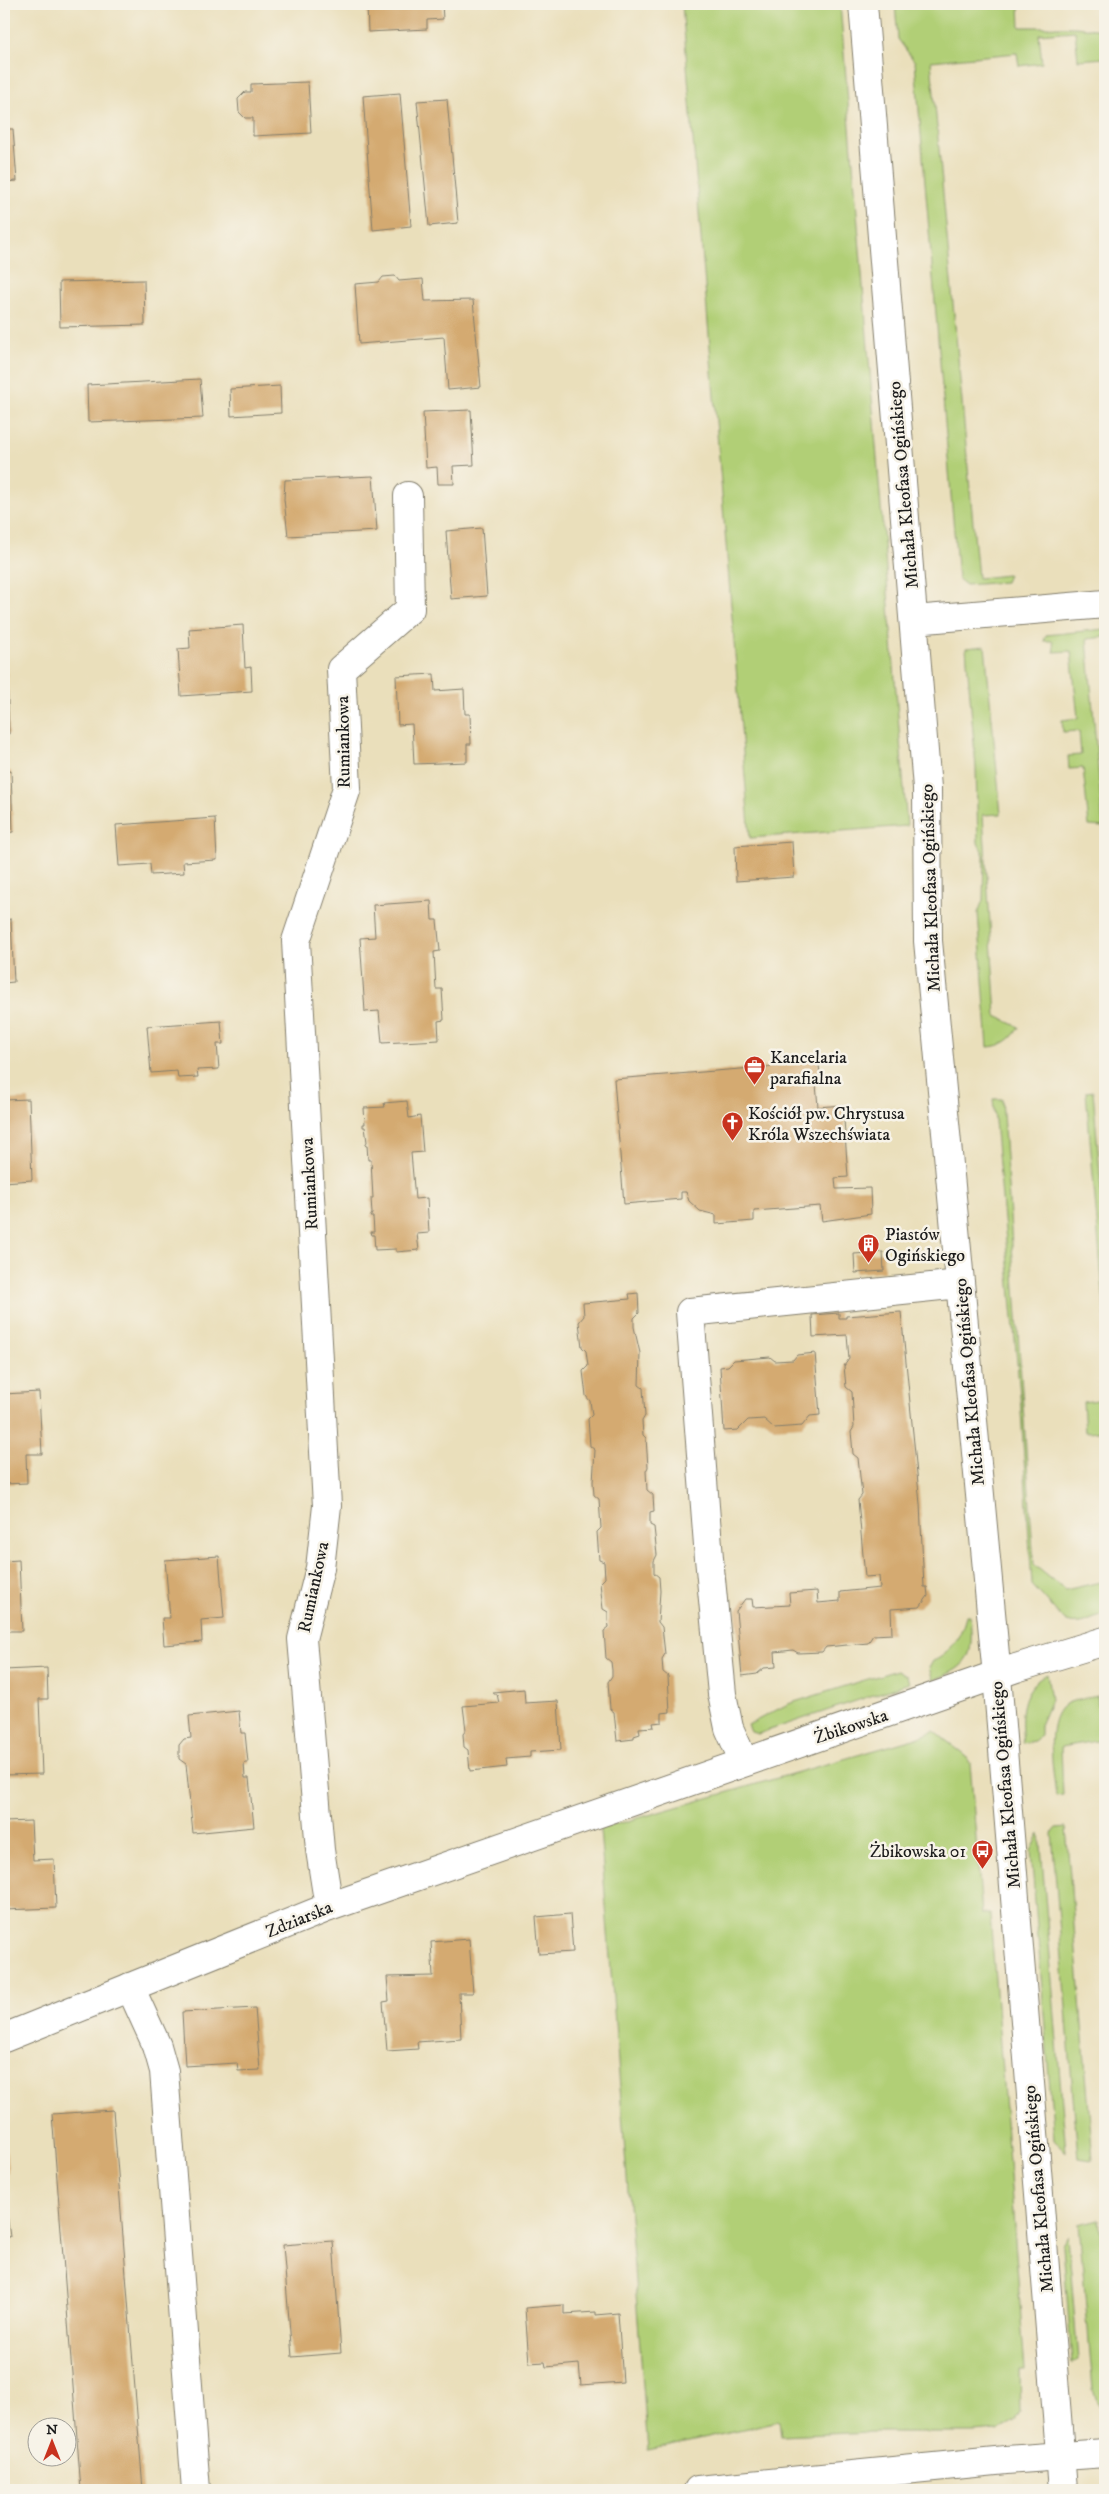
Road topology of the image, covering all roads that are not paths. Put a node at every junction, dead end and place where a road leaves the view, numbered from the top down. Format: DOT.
graph roads {
  1 [pos="863,4"];
  2 [pos="408,496"];
  3 [pos="1105,604"];
  4 [pos="914,620"];
  5 [pos="960,1284"];
  6 [pos="1105,1640"];
  7 [pos="997,1676"];
  8 [pos="744,1762"];
  9 [pos="598,1813"];
  10 [pos="329,1907"];
  11 [pos="130,1987"];
  12 [pos="4,2038"];
  13 [pos="1105,2453"];
  14 [pos="1060,2456"];
  15 [pos="196,2490"];
  16 [pos="698,2490"];
  17 [pos="1062,2490"];
  1 -- 4 [label="street, Michała Kleofasa Ogińskiego"];
  2 -- 10 [label="street, Rumiankowa"];
  3 -- 4 [label="street"];
  4 -- 5 [label="street, Michała Kleofasa Ogińskiego"];
  5 -- 7 [label="street, Michała Kleofasa Ogińskiego"];
  5 -- 8 [label="street"];
  6 -- 7 [label="street, Żbikowska"];
  7 -- 8 [label="street, Żbikowska"];
  7 -- 14 [label="street, Michała Kleofasa Ogińskiego"];
  8 -- 9 [label="street, Żbikowska"];
  9 -- 10 [label="street, Zdziarska"];
  10 -- 11 [label="street, Zdziarska"];
  11 -- 12 [label="street, Zdziarska"];
  11 -- 15 [label="street"];
  13 -- 14 [label="street"];
  14 -- 16 [label="street"];
  14 -- 17 [label="street, Michała Kleofasa Ogińskiego"];
}
